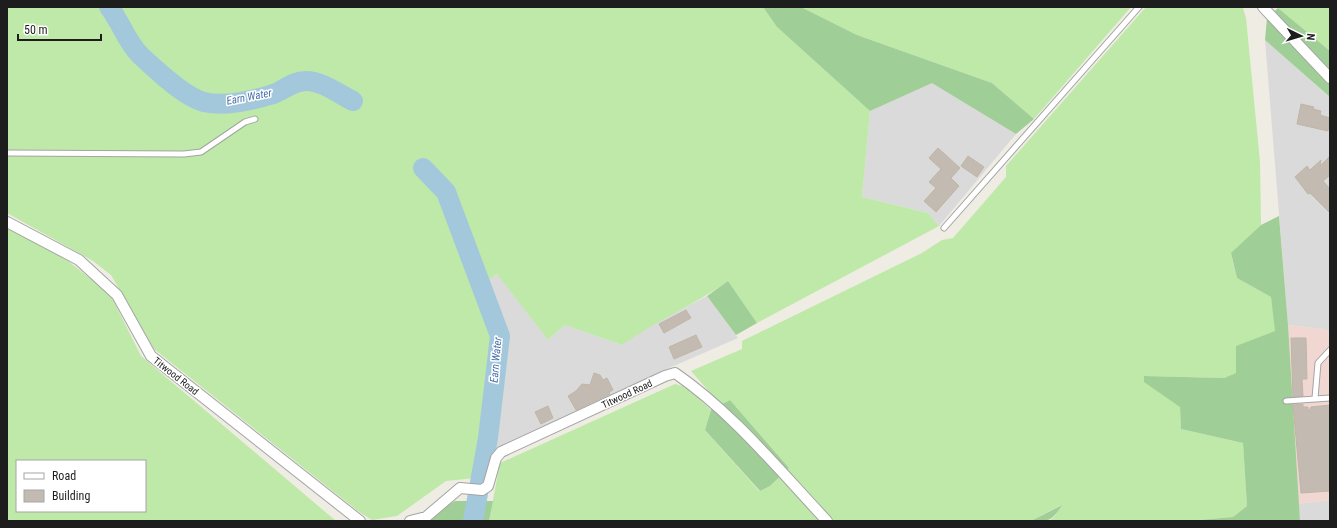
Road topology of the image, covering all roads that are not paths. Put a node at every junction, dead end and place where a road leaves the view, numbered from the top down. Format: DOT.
graph roads {
  1 [pos="1139,7"];
  2 [pos="1263,7"];
  3 [pos="1330,78"];
  4 [pos="255,119"];
  5 [pos="7,153"];
  6 [pos="7,222"];
  7 [pos="944,228"];
  8 [pos="1330,350"];
  9 [pos="1315,398"];
  10 [pos="1330,398"];
  11 [pos="1286,401"];
  12 [pos="360,521"];
  13 [pos="410,521"];
  14 [pos="827,521"];
  1 -- 7 [label="lane"];
  2 -- 3 [label="street"];
  4 -- 5 [label="lane"];
  6 -- 12 [label="street, Titwood Road"];
  8 -- 9 [label="lane"];
  9 -- 10 [label="lane"];
  9 -- 11 [label="lane"];
  13 -- 14 [label="street, Titwood Road"];
}
